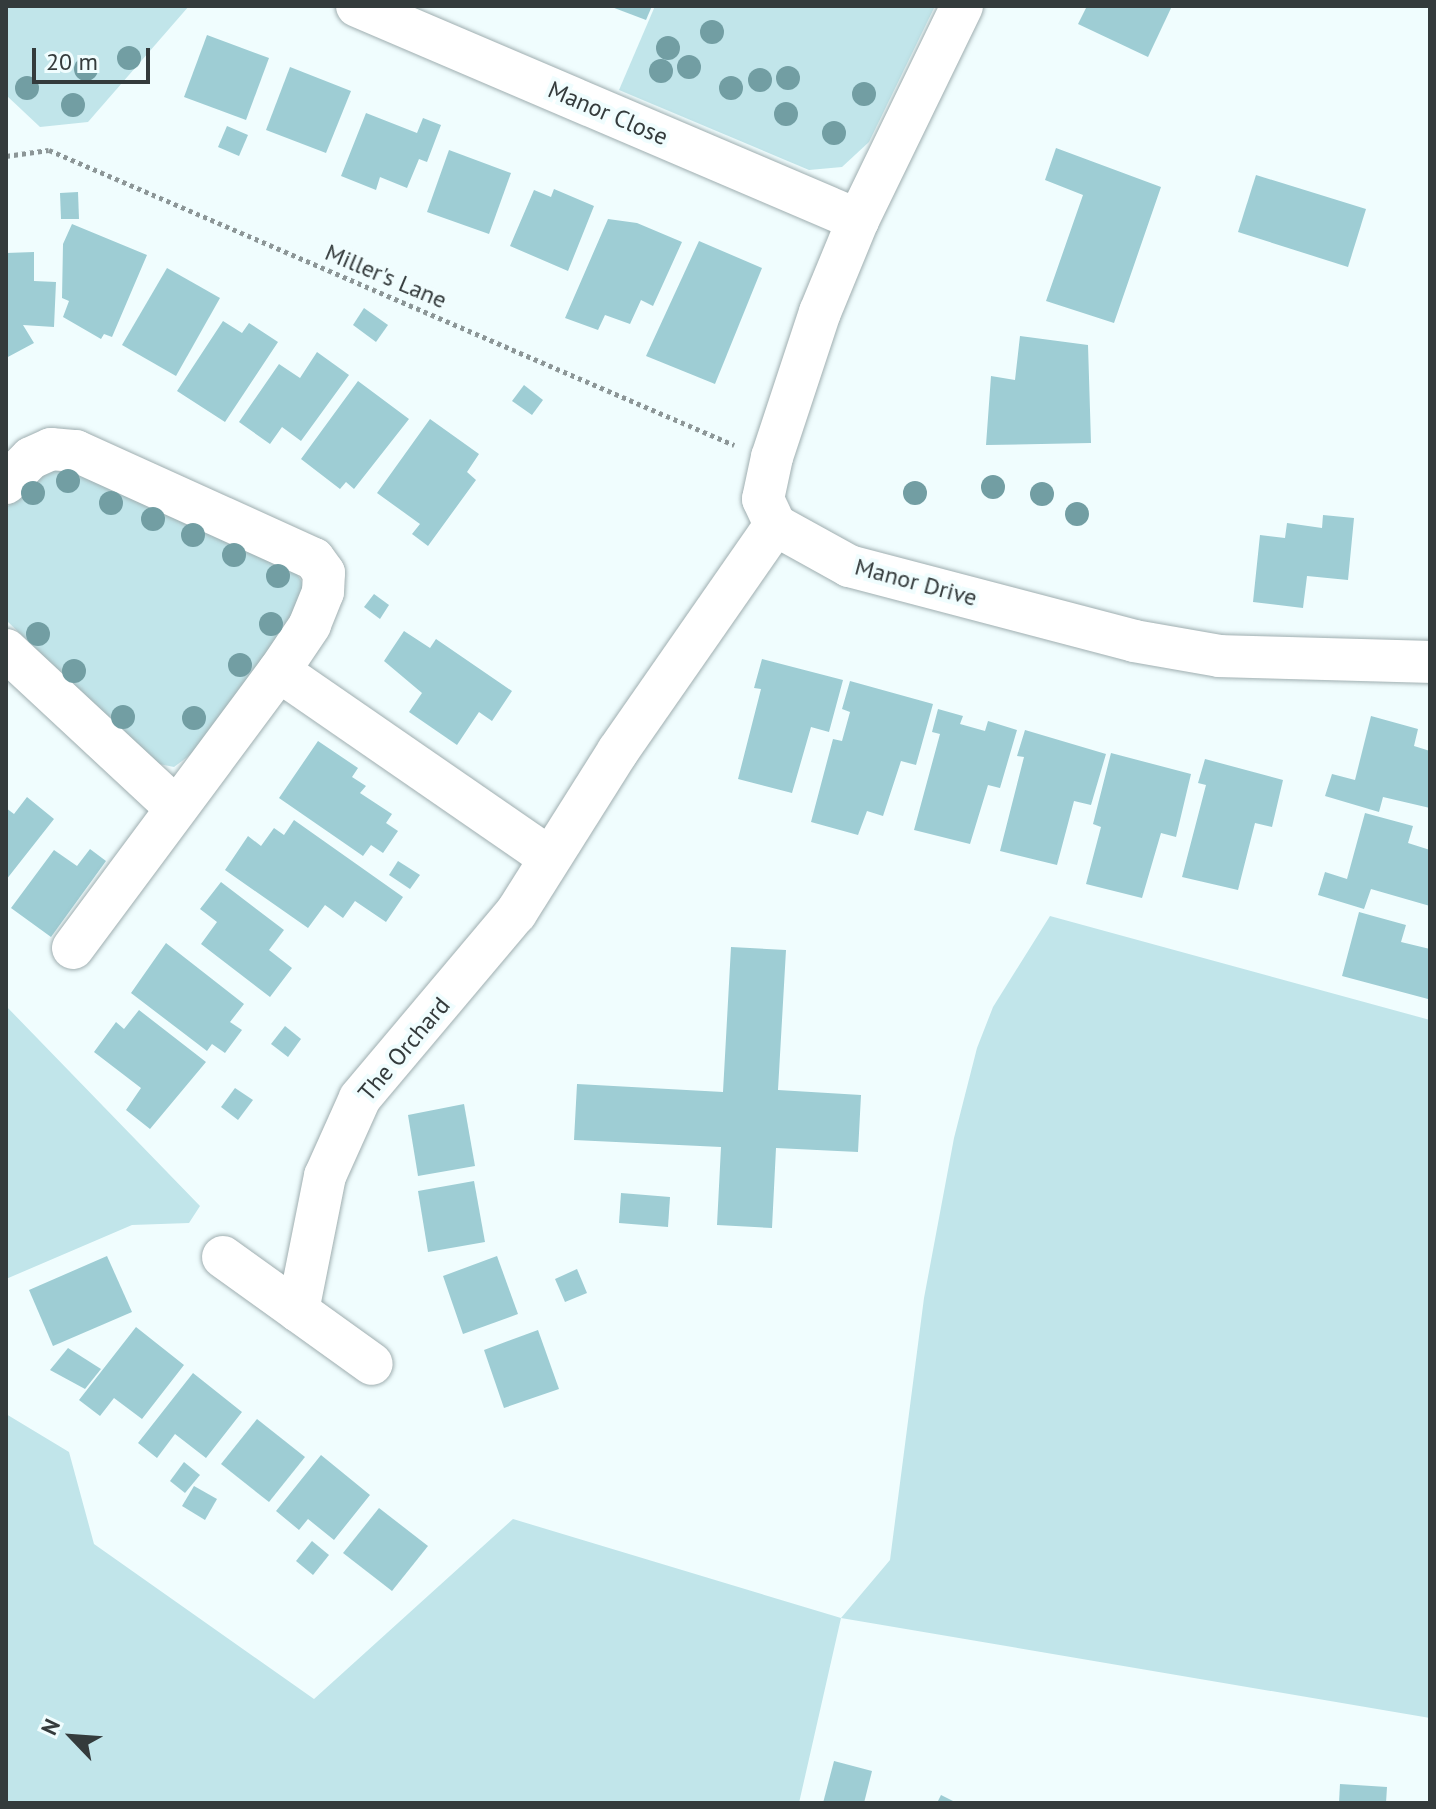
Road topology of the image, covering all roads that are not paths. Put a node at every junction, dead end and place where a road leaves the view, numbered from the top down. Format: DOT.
graph roads {
  1 [pos="357,6"];
  2 [pos="962,6"];
  3 [pos="858,220"];
  4 [pos="6,483"];
  5 [pos="775,525"];
  6 [pos="6,650"];
  7 [pos="1430,662"];
  8 [pos="279,671"];
  9 [pos="175,807"];
  10 [pos="550,858"];
  11 [pos="73,948"];
  12 [pos="223,1257"];
  13 [pos="298,1311"];
  14 [pos="372,1364"];
  1 -- 3 [label="street, Manor Close"];
  2 -- 3 [label="street"];
  3 -- 5 [label="street"];
  4 -- 8 [label="street"];
  5 -- 7 [label="street, Manor Drive"];
  5 -- 10 [label="street, The Orchard"];
  6 -- 9 [label="street"];
  8 -- 9 [label="street"];
  8 -- 10 [label="street"];
  9 -- 11 [label="street"];
  10 -- 13 [label="street, The Orchard"];
  12 -- 13 [label="street"];
  13 -- 14 [label="street"];
}
